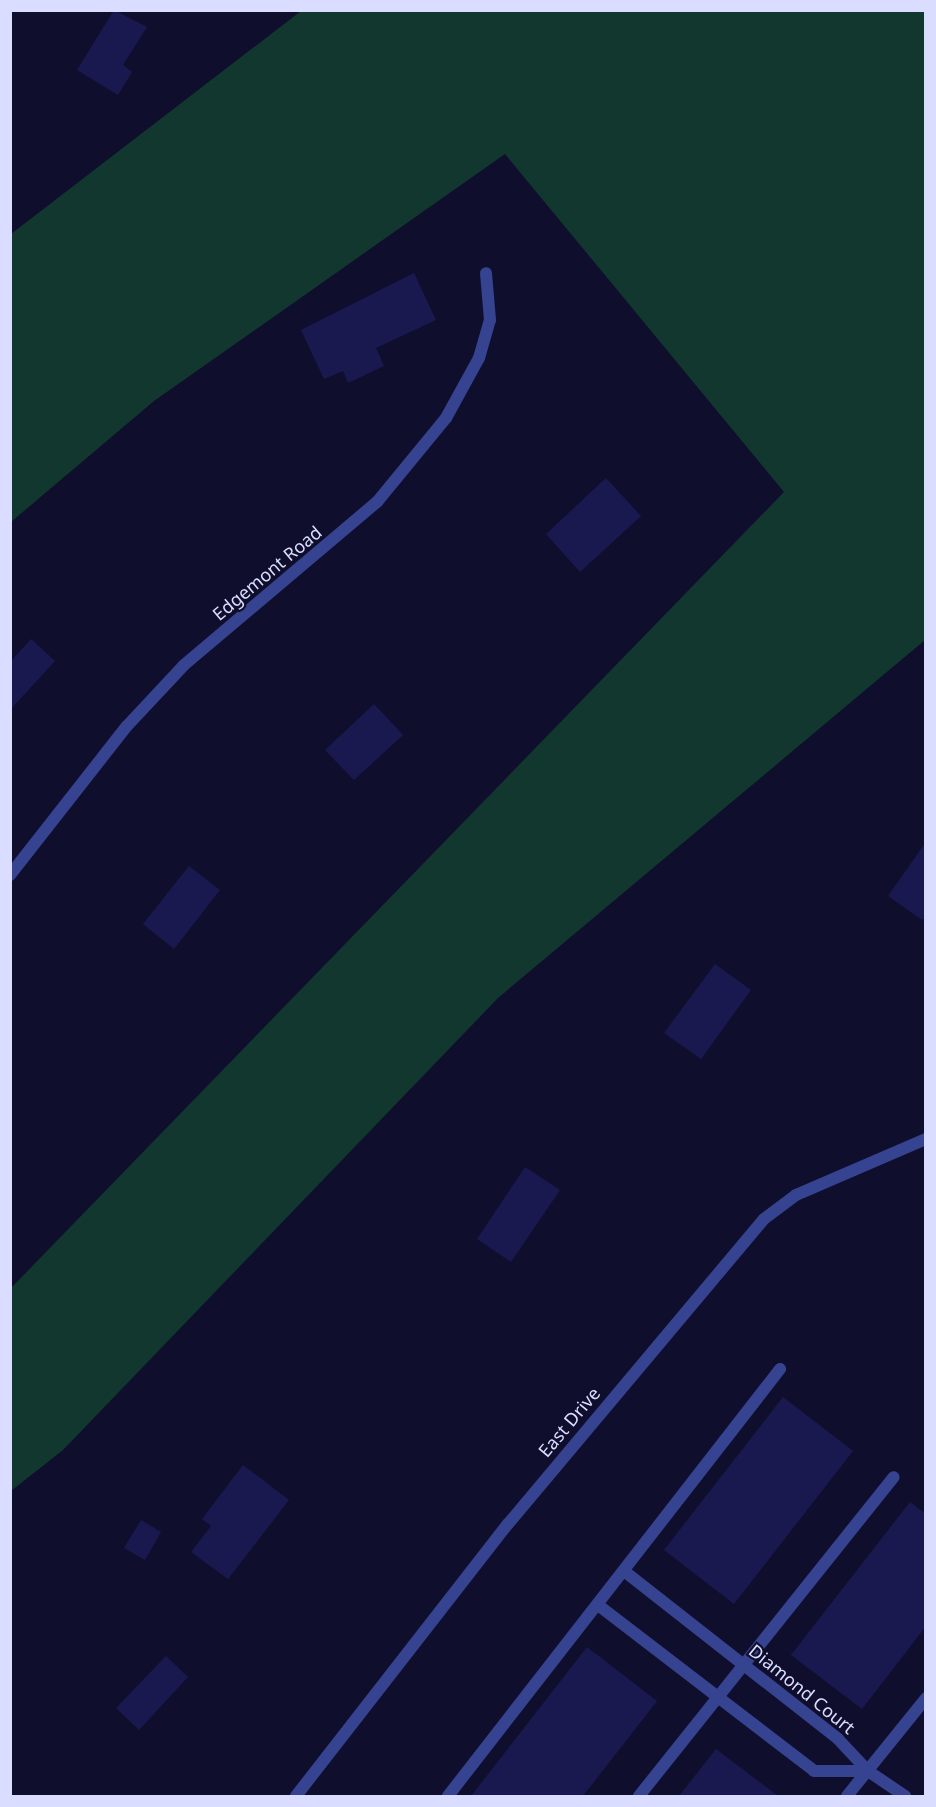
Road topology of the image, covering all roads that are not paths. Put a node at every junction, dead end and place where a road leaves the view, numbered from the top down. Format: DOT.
graph roads {
  1 [pos="486,273"];
  2 [pos="10,875"];
  3 [pos="926,1139"];
  4 [pos="780,1369"];
  5 [pos="894,1477"];
  6 [pos="624,1571"];
  7 [pos="598,1605"];
  8 [pos="744,1665"];
  9 [pos="926,1698"];
  10 [pos="717,1699"];
  11 [pos="868,1771"];
  12 [pos="296,1797"];
  13 [pos="448,1797"];
  14 [pos="639,1797"];
  15 [pos="847,1797"];
  16 [pos="905,1797"];
  1 -- 2 [label="street, Edgemont Road"];
  3 -- 12 [label="street, East Drive"];
  4 -- 6 [label="street"];
  5 -- 8 [label="street"];
  6 -- 7 [label="street"];
  6 -- 8 [label="street, Diamond Court"];
  7 -- 10 [label="street"];
  7 -- 13 [label="street"];
  8 -- 10 [label="street"];
  8 -- 11 [label="street, Diamond Court"];
  9 -- 11 [label="street"];
  10 -- 11 [label="street"];
  10 -- 14 [label="street"];
  11 -- 15 [label="street"];
  11 -- 16 [label="street, Diamond Court"];
}
